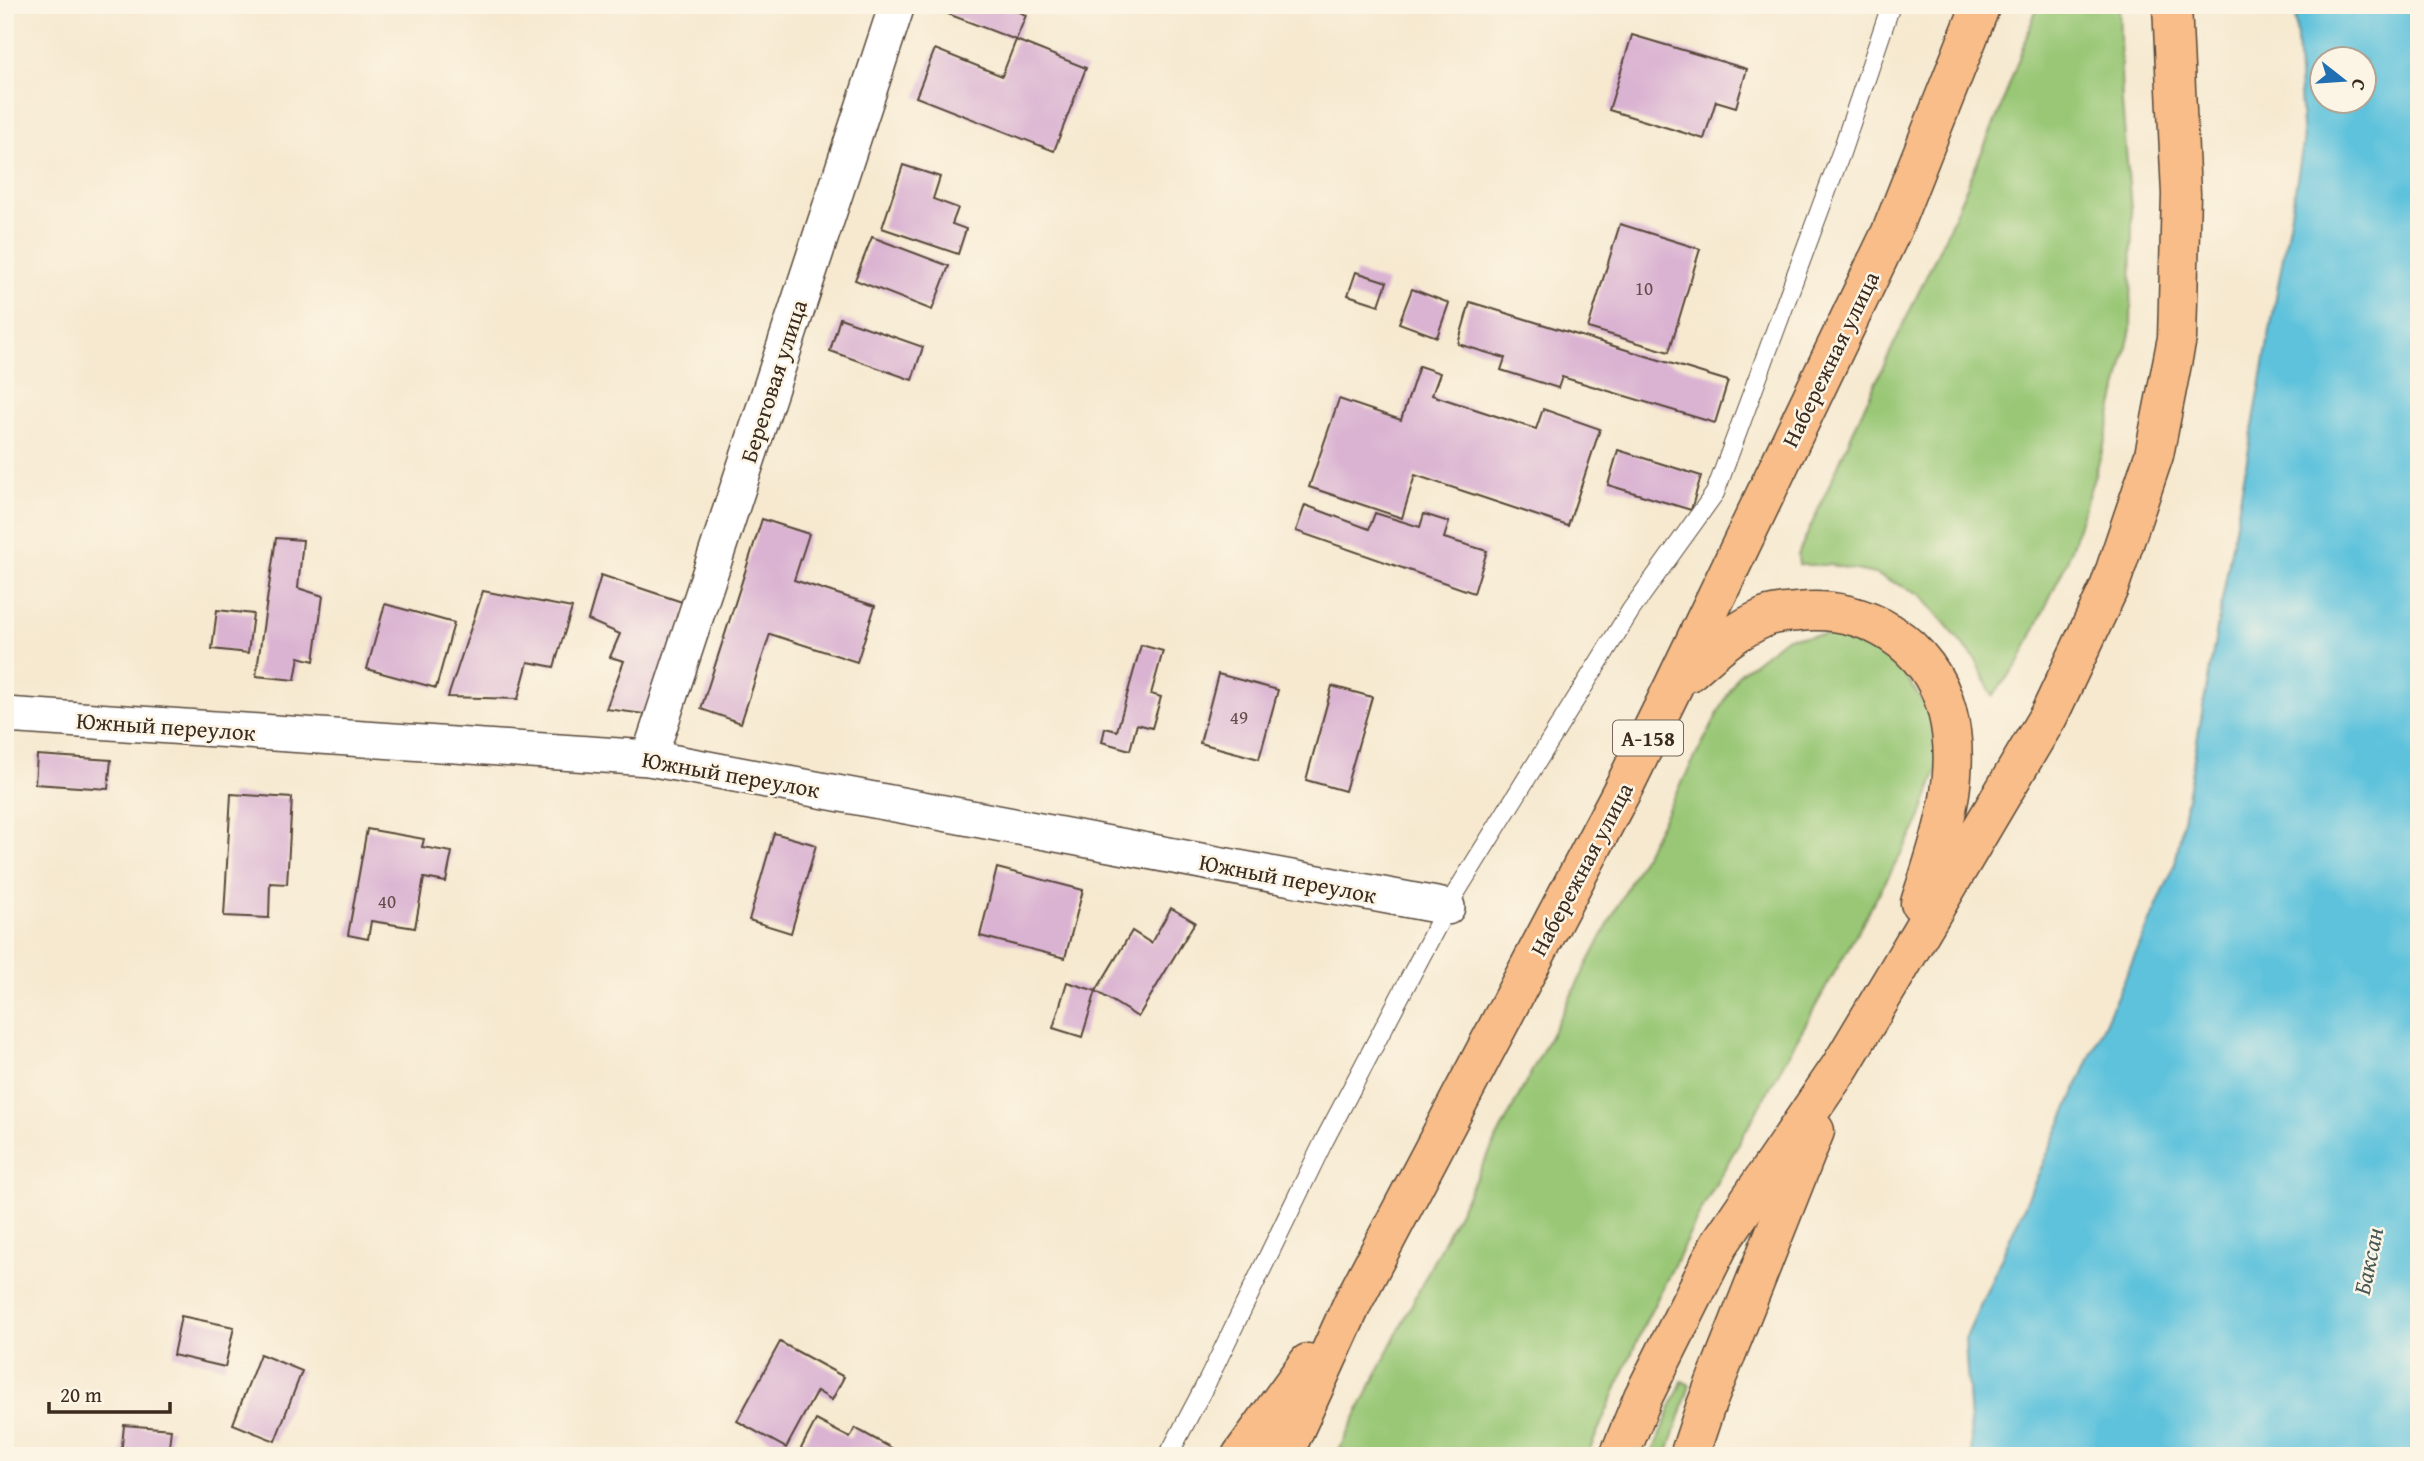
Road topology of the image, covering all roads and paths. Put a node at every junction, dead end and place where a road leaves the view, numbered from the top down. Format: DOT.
graph roads {
  1 [pos="897,5"];
  2 [pos="1891,5"];
  3 [pos="1981,5"];
  4 [pos="2172,5"];
  5 [pos="1673,687"];
  6 [pos="5,715"];
  7 [pos="649,758"];
  8 [pos="1447,907"];
  9 [pos="1901,965"];
  10 [pos="1840,1067"];
  11 [pos="1353,1302"];
  12 [pos="1168,1456"];
  13 [pos="1241,1456"];
  14 [pos="1283,1456"];
  15 [pos="1619,1456"];
  16 [pos="1689,1456"];
  1 -- 7 [label="street, Береговая улица"];
  2 -- 8 [label="lane"];
  3 -- 5 [label="main road, Набережная улица / А-158"];
  4 -- 9 [label="main road"];
  5 -- 9 [label="main road"];
  5 -- 11 [label="main road, Набережная улица / А-158"];
  6 -- 7 [label="street, Южный переулок"];
  7 -- 8 [label="street, Южный переулок"];
  8 -- 12 [label="lane"];
  9 -- 10 [label="main road"];
  10 -- 15 [label="main road"];
  10 -- 16 [label="main road"];
  11 -- 13 [label="main road"];
  11 -- 14 [label="main road, Набережная улица / А-158"];
}
